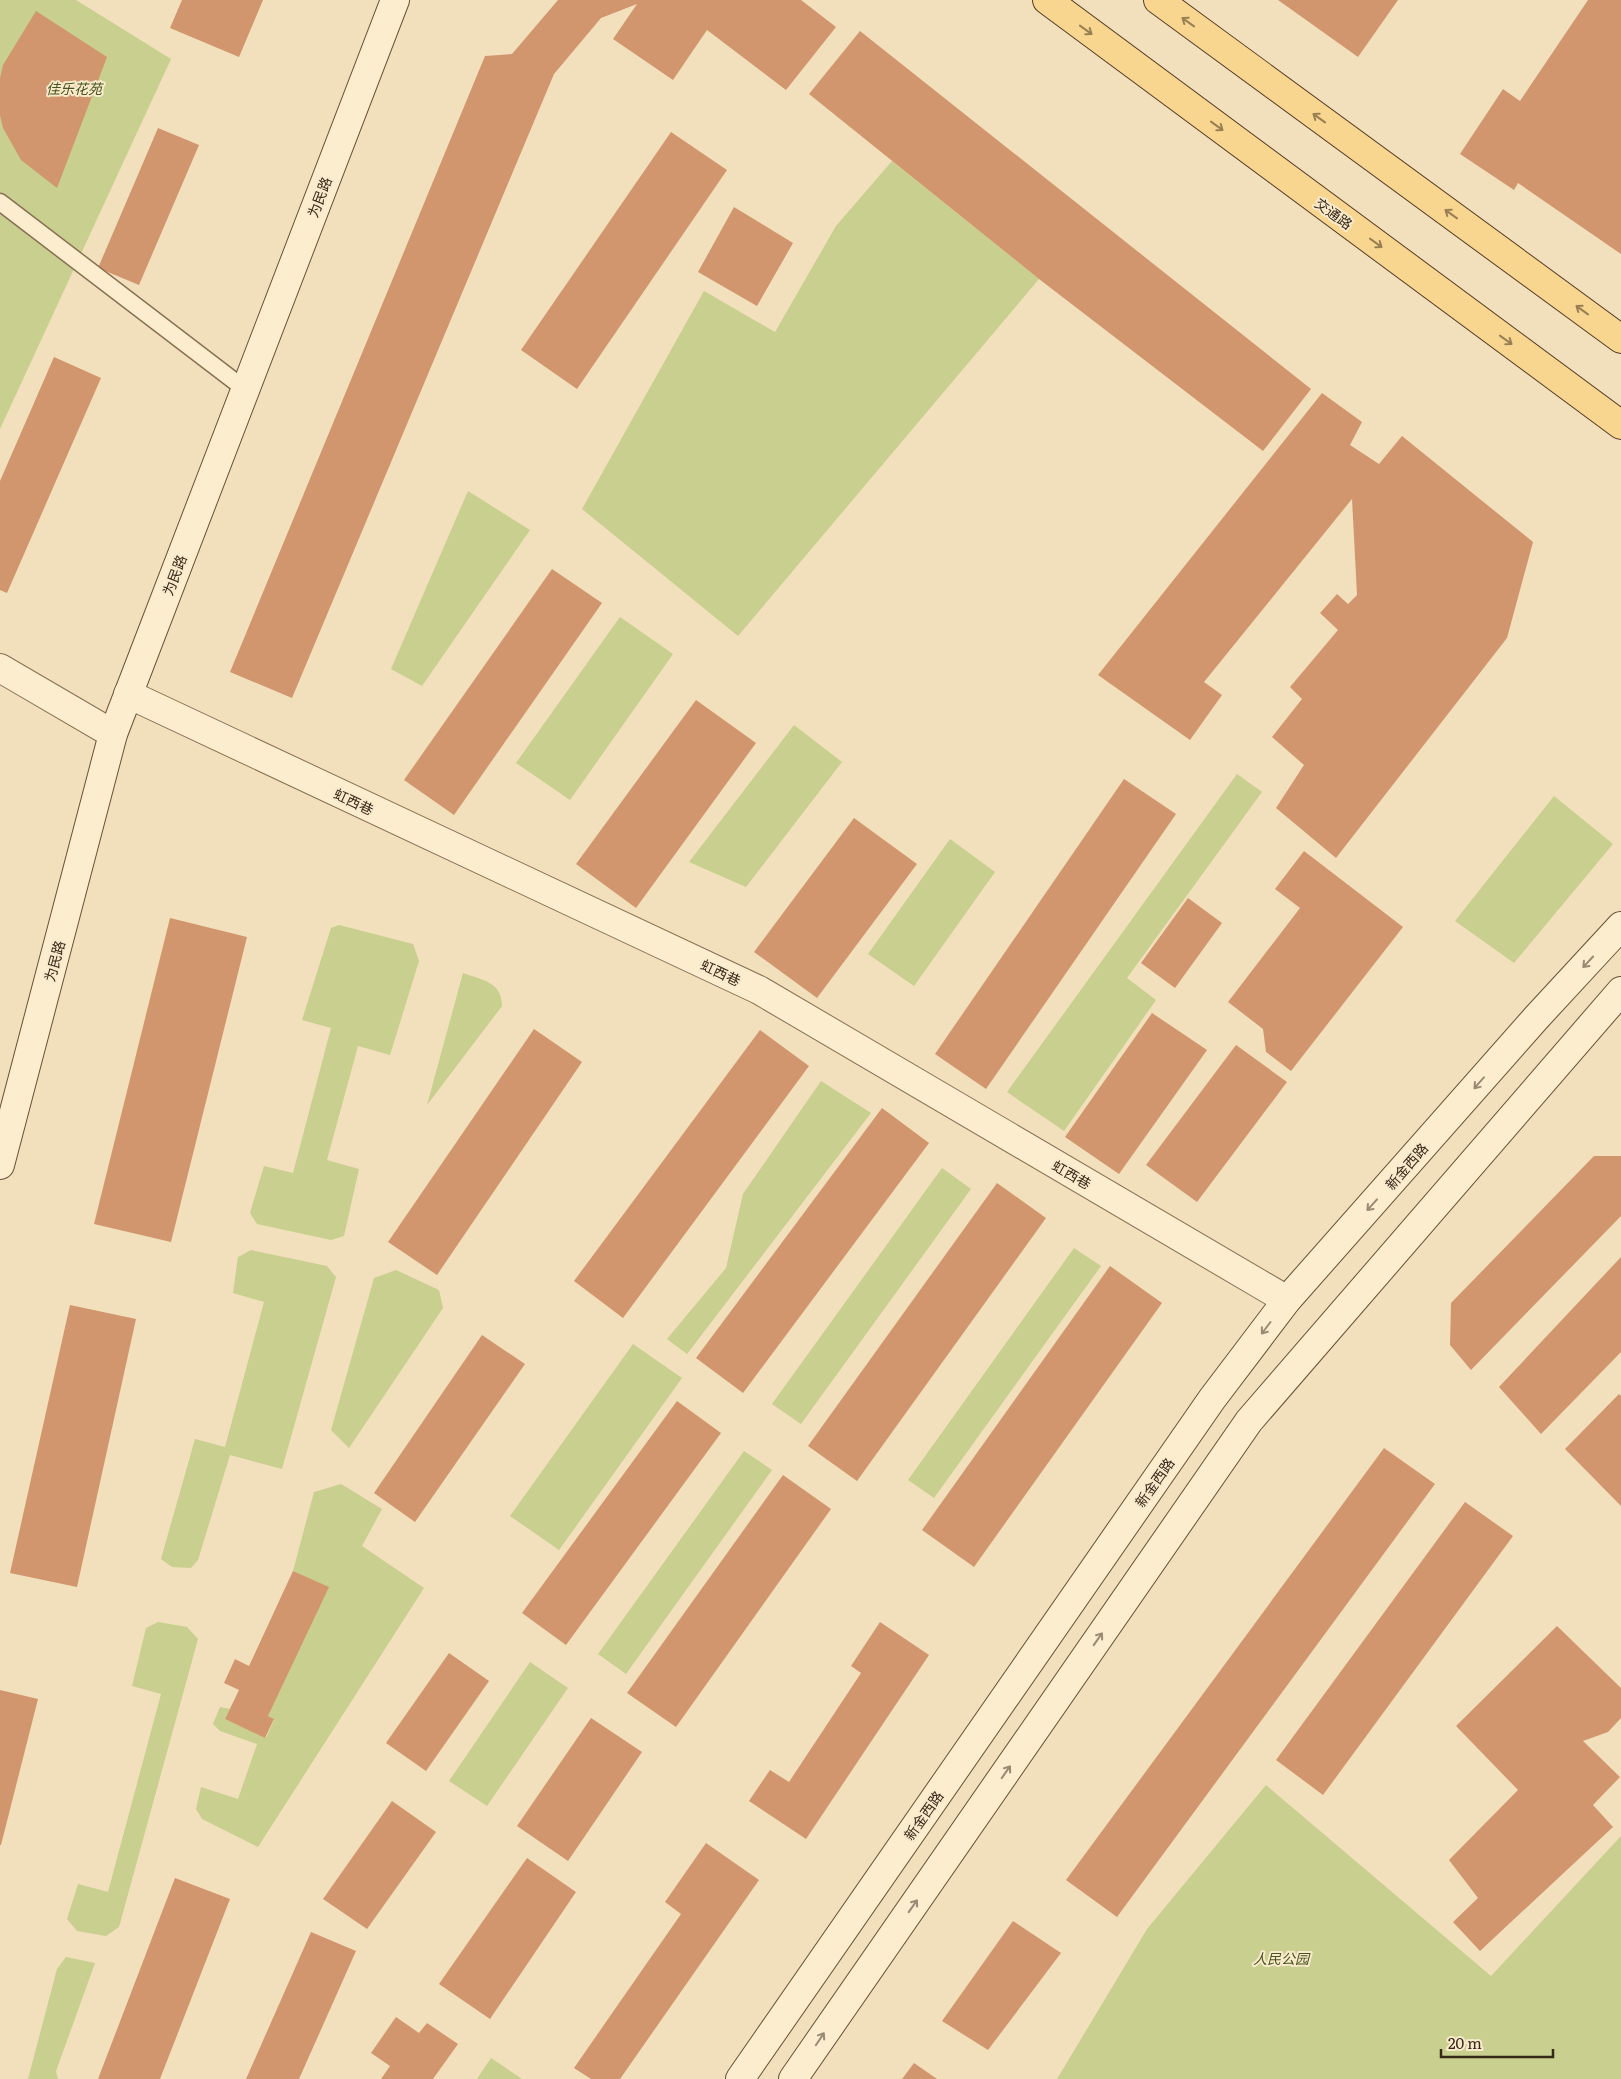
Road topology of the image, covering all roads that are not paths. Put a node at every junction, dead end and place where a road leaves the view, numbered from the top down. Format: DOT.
graph roads {
  1 [pos="395,0"];
  2 [pos="1047,0"];
  3 [pos="1158,0"];
  4 [pos="0,202"];
  5 [pos="1621,339"];
  6 [pos="246,390"];
  7 [pos="1621,425"];
  8 [pos="0,668"];
  9 [pos="128,694"];
  10 [pos="113,734"];
  11 [pos="1621,926"];
  12 [pos="1621,990"];
  13 [pos="0,1165"];
  14 [pos="1287,1300"];
  15 [pos="740,2079"];
  16 [pos="793,2079"];
  1 -- 6 [label="main road, 为民路"];
  2 -- 7 [label="main road, 交通路, one-way"];
  5 -- 3 [label="main road, one-way"];
  4 -- 6 [label="lane"];
  6 -- 9 [label="main road, 为民路"];
  8 -- 10 [label="main road"];
  9 -- 10 [label="main road, 为民路"];
  9 -- 14 [label="main road, 虹西巷"];
  10 -- 13 [label="main road, 为民路"];
  11 -- 14 [label="main road, 新金西路, one-way"];
  16 -- 12 [label="main road, one-way"];
  14 -- 15 [label="main road, 新金西路, one-way"];
}
